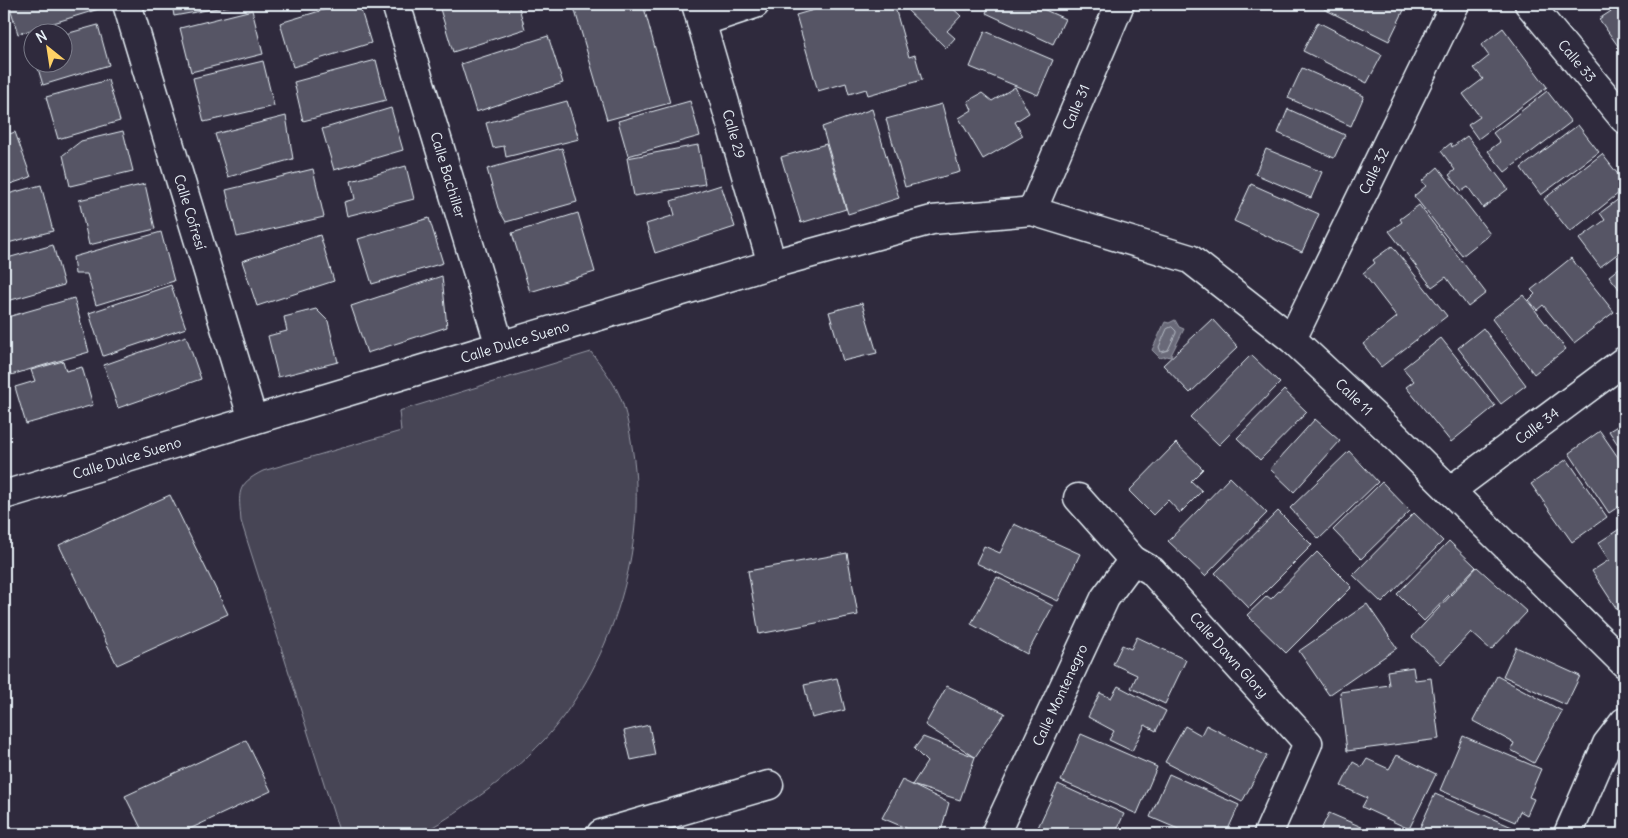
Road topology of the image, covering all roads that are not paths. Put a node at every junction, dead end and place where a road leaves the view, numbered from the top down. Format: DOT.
graph roads {
  1 [pos="127,4"];
  2 [pos="396,4"];
  3 [pos="755,4"];
  4 [pos="1120,4"];
  5 [pos="1455,4"];
  6 [pos="1529,4"];
  7 [pos="698,13"];
  8 [pos="1624,119"];
  9 [pos="1032,211"];
  10 [pos="772,264"];
  11 [pos="1292,339"];
  12 [pos="500,346"];
  13 [pos="1624,360"];
  14 [pos="254,420"];
  15 [pos="6,488"];
  16 [pos="1450,491"];
  17 [pos="1078,498"];
  18 [pos="1133,560"];
  19 [pos="1624,663"];
  20 [pos="1624,722"];
  21 [pos="769,785"];
  22 [pos="601,834"];
  23 [pos="995,834"];
  24 [pos="1268,834"];
  25 [pos="1568,834"];
  1 -- 14 [label="street, Calle Cofresí"];
  2 -- 12 [label="street, Calle Bachiller"];
  3 -- 7 [label="street"];
  4 -- 9 [label="street, Calle 31"];
  5 -- 11 [label="street, Calle 32"];
  6 -- 8 [label="street, Calle 33"];
  7 -- 10 [label="street, Calle 29"];
  9 -- 10 [label="street, Calle Dulce Sueno"];
  9 -- 11 [label="street, Calle 11"];
  10 -- 12 [label="street, Calle Dulce Sueno"];
  11 -- 16 [label="street, Calle 11"];
  12 -- 14 [label="street, Calle Dulce Sueno"];
  13 -- 16 [label="street, Calle 34"];
  14 -- 15 [label="street, Calle Dulce Sueno"];
  16 -- 19 [label="street, Calle 11"];
  17 -- 18 [label="street, Calle Dawn Glory"];
  18 -- 23 [label="street, Calle Montenegro"];
  18 -- 24 [label="street, Calle Dawn Glory"];
  20 -- 25 [label="street"];
  21 -- 22 [label="street"];
}
